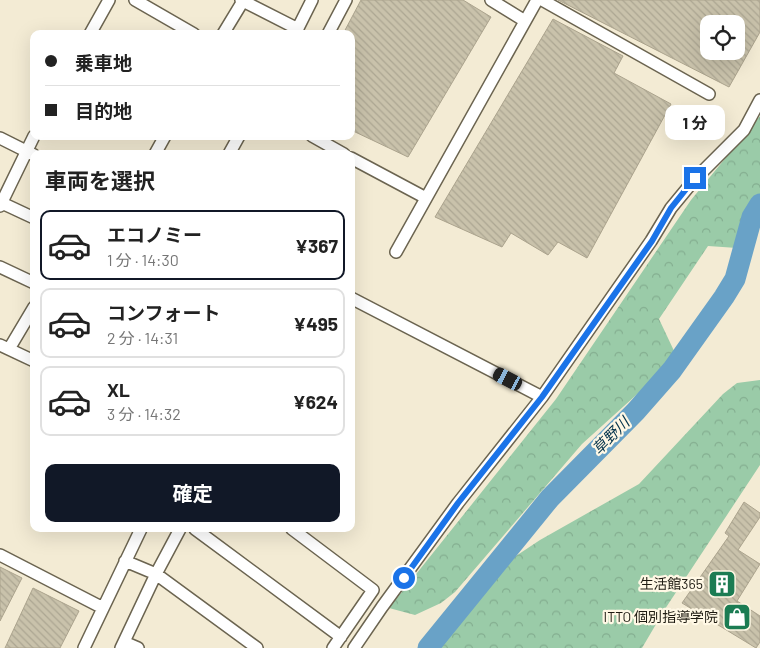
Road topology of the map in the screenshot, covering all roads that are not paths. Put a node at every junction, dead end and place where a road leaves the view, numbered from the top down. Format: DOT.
graph roads {
  1 [pos="109,0"];
  2 [pos="135,0"];
  3 [pos="312,0"];
  4 [pos="346,0"];
  5 [pos="491,0"];
  6 [pos="537,0"];
  7 [pos="542,0"];
  8 [pos="242,1"];
  9 [pos="525,21"];
  10 [pos="92,30"];
  11 [pos="187,30"];
  12 [pos="225,30"];
  13 [pos="295,30"];
  14 [pos="297,30"];
  15 [pos="330,30"];
  16 [pos="708,94"];
  17 [pos="760,100"];
  18 [pos="0,138"];
  19 [pos="319,140"];
  20 [pos="337,150"];
  21 [pos="30,153"];
  22 [pos="355,160"];
  23 [pos="426,198"];
  24 [pos="1,204"];
  25 [pos="30,216"];
  26 [pos="396,252"];
  27 [pos="0,267"];
  28 [pos="30,281"];
  29 [pos="355,300"];
  30 [pos="30,312"];
  31 [pos="4,347"];
  32 [pos="30,359"];
  33 [pos="542,397"];
  34 [pos="140,532"];
  35 [pos="178,532"];
  36 [pos="199,532"];
  37 [pos="296,532"];
  38 [pos="0,555"];
  39 [pos="125,562"];
  40 [pos="156,574"];
  41 [pos="103,608"];
  42 [pos="341,638"];
  43 [pos="123,645"];
  44 [pos="84,648"];
  45 [pos="138,648"];
  46 [pos="257,648"];
  47 [pos="333,648"];
  48 [pos="354,648"];
  1 -- 10 [label="street"];
  2 -- 11 [label="street"];
  3 -- 14 [label="street"];
  4 -- 15 [label="street"];
  5 -- 9 [label="street"];
  6 -- 9 [label="street"];
  7 -- 16 [label="street"];
  8 -- 12 [label="street"];
  8 -- 13 [label="street"];
  9 -- 23 [label="street"];
  17 -- 33 [label="street"];
  18 -- 21 [label="street"];
  19 -- 20 [label="street"];
  21 -- 24 [label="street"];
  22 -- 23 [label="street"];
  23 -- 26 [label="street"];
  24 -- 25 [label="street"];
  27 -- 28 [label="street"];
  29 -- 33 [label="street"];
  30 -- 31 [label="street"];
  31 -- 32 [label="street"];
  33 -- 48 [label="street"];
  34 -- 39 [label="street"];
  35 -- 40 [label="street"];
  36 -- 42 [label="street"];
  37 -- 42 [label="street"];
  38 -- 41 [label="street"];
  39 -- 40 [label="street"];
  39 -- 41 [label="street"];
  40 -- 43 [label="street"];
  40 -- 46 [label="street"];
  41 -- 44 [label="street"];
  42 -- 47 [label="street"];
  43 -- 45 [label="street"];
}
